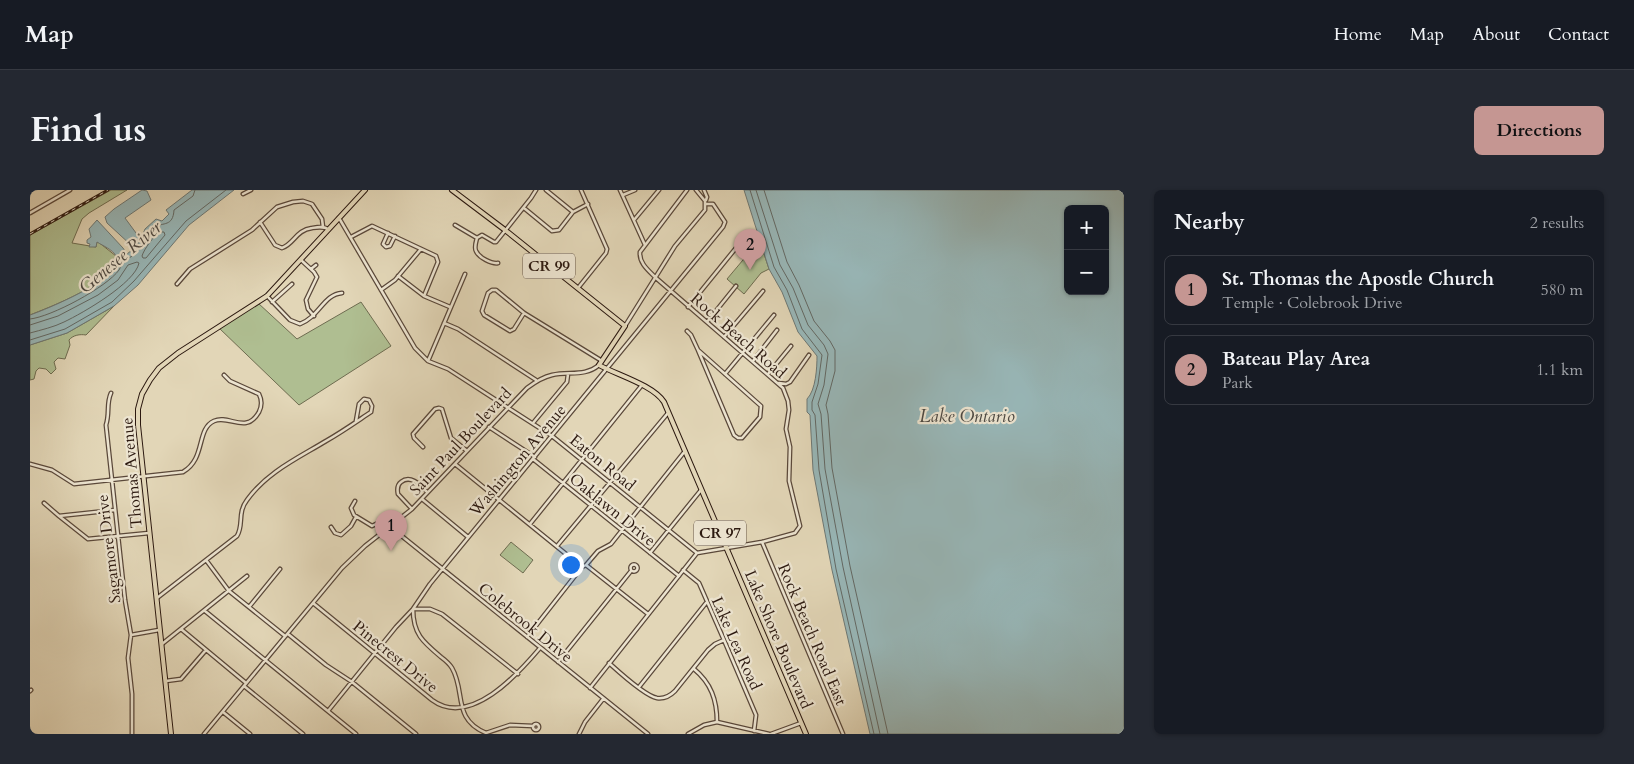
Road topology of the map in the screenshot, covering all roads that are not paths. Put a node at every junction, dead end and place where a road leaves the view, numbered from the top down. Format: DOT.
graph roads {
  1 [pos="70,190"];
  2 [pos="251,190"];
  3 [pos="365,190"];
  4 [pos="454,190"];
  5 [pos="536,190"];
  6 [pos="546,190"];
  7 [pos="581,190"];
  8 [pos="620,190"];
  9 [pos="635,190"];
  10 [pos="659,190"];
  11 [pos="687,190"];
  12 [pos="696,190"];
  13 [pos="704,190"];
  14 [pos="243,194"];
  15 [pos="622,195"];
  16 [pos="706,203"];
  17 [pos="588,204"];
  18 [pos="524,208"];
  19 [pos="573,212"];
  20 [pos="30,213"];
  21 [pos="339,218"];
  22 [pos="634,220"];
  23 [pos="260,222"];
  24 [pos="455,226"];
  25 [pos="323,227"];
  26 [pos="329,230"];
  27 [pos="505,230"];
  28 [pos="388,233"];
  29 [pos="395,236"];
  30 [pos="350,238"];
  31 [pos="477,238"];
  32 [pos="740,243"];
  33 [pos="645,245"];
  34 [pos="421,248"];
  35 [pos="301,260"];
  36 [pos="498,263"];
  37 [pos="316,264"];
  38 [pos="311,269"];
  39 [pos="465,274"];
  40 [pos="398,276"];
  41 [pos="656,278"];
  42 [pos="176,284"];
  43 [pos="292,284"];
  44 [pos="736,286"];
  45 [pos="577,289"];
  46 [pos="381,290"];
  47 [pos="670,291"];
  48 [pos="763,291"];
  49 [pos="342,293"];
  50 [pos="268,296"];
  51 [pos="424,296"];
  52 [pos="272,302"];
  53 [pos="451,307"];
  54 [pos="688,307"];
  55 [pos="524,313"];
  56 [pos="774,315"];
  57 [pos="314,316"];
  58 [pos="706,322"];
  59 [pos="444,323"];
  60 [pos="624,326"];
  61 [pos="777,330"];
  62 [pos="687,331"];
  63 [pos="724,337"];
  64 [pos="791,346"];
  65 [pos="698,350"];
  66 [pos="742,353"];
  67 [pos="809,355"];
  68 [pos="753,361"];
  69 [pos="428,362"];
  70 [pos="601,363"];
  71 [pos="607,369"];
  72 [pos="568,374"];
  73 [pos="724,374"];
  74 [pos="768,374"];
  75 [pos="224,375"];
  76 [pos="537,381"];
  77 [pos="779,383"];
  78 [pos="642,385"];
  79 [pos="111,393"];
  80 [pos="508,407"];
  81 [pos="668,413"];
  82 [pos="356,421"];
  83 [pos="533,423"];
  84 [pos="489,427"];
  85 [pos="552,436"];
  86 [pos="423,448"];
  87 [pos="466,451"];
  88 [pos="684,451"];
  89 [pos="534,458"];
  90 [pos="582,460"];
  91 [pos="30,464"];
  92 [pos="455,464"];
  93 [pos="143,477"];
  94 [pos="112,480"];
  95 [pos="563,483"];
  96 [pos="611,483"];
  97 [pos="701,490"];
  98 [pos="428,493"];
  99 [pos="422,499"];
  100 [pos="500,499"];
  101 [pos="355,502"];
  102 [pos="44,503"];
  103 [pos="592,506"];
  104 [pos="640,507"];
  105 [pos="412,509"];
  106 [pos="115,510"];
  107 [pos="59,516"];
  108 [pos="356,517"];
  109 [pos="530,524"];
  110 [pos="331,527"];
  111 [pos="390,527"];
  112 [pos="621,530"];
  113 [pos="668,530"];
  114 [pos="149,533"];
  115 [pos="118,536"];
  116 [pos="468,537"];
  117 [pos="762,542"];
  118 [pos="557,546"];
  119 [pos="726,548"];
  120 [pos="650,553"];
  121 [pos="697,553"];
  122 [pos="206,560"];
  123 [pos="586,565"];
  124 [pos="582,567"];
  125 [pos="280,569"];
  126 [pos="442,569"];
  127 [pos="684,570"];
  128 [pos="631,571"];
  129 [pos="247,576"];
  130 [pos="679,576"];
  131 [pos="617,589"];
  132 [pos="229,591"];
  133 [pos="156,599"];
  134 [pos="313,603"];
  135 [pos="706,603"];
  136 [pos="249,607"];
  137 [pos="413,609"];
  138 [pos="205,611"];
  139 [pos="648,614"];
  140 [pos="181,629"];
  141 [pos="159,630"];
  142 [pos="131,635"];
  143 [pos="286,635"];
  144 [pos="527,637"];
  145 [pos="724,640"];
  146 [pos="161,645"];
  147 [pos="540,648"];
  148 [pos="206,650"];
  149 [pos="374,653"];
  150 [pos="265,661"];
  151 [pos="558,662"];
  152 [pos="609,663"];
  153 [pos="693,668"];
  154 [pos="518,674"];
  155 [pos="165,681"];
  156 [pos="352,682"];
  157 [pos="245,685"];
  158 [pos="638,687"];
  159 [pos="590,688"];
  160 [pos="603,699"];
  161 [pos="462,707"];
  162 [pos="328,711"];
  163 [pos="223,712"];
  164 [pos="717,722"];
  165 [pos="801,722"];
  166 [pos="533,726"];
  167 [pos="754,731"];
  168 [pos="132,734"];
  169 [pos="171,734"];
  170 [pos="204,734"];
  171 [pos="250,734"];
  172 [pos="303,734"];
  173 [pos="356,734"];
  174 [pos="416,734"];
  175 [pos="580,734"];
  176 [pos="648,734"];
  177 [pos="688,734"];
  178 [pos="770,734"];
  179 [pos="806,734"];
  180 [pos="843,734"];
  1 -- 20 [label="street"];
  2 -- 14 [label="street"];
  3 -- 21 [label="main road, Thomas Avenue"];
  4 -- 27 [label="main road, CR 99"];
  5 -- 18 [label="street"];
  6 -- 19 [label="street"];
  7 -- 17 [label="street"];
  8 -- 15 [label="street"];
  9 -- 15 [label="street"];
  10 -- 22 [label="street"];
  11 -- 33 [label="street"];
  12 -- 16 [label="street"];
  13 -- 16 [label="street"];
  15 -- 22 [label="street"];
  16 -- 41 [label="street"];
  16 -- 47 [label="street, Washington Avenue"];
  17 -- 19 [label="street"];
  17 -- 45 [label="street"];
  18 -- 19 [label="street"];
  18 -- 27 [label="street"];
  21 -- 26 [label="main road, Thomas Avenue"];
  21 -- 30 [label="street"];
  22 -- 33 [label="street"];
  23 -- 25 [label="street"];
  23 -- 25 [label="street"];
  23 -- 42 [label="street"];
  24 -- 31 [label="street"];
  25 -- 26 [label="street"];
  26 -- 35 [label="main road, Thomas Avenue"];
  27 -- 31 [label="street"];
  27 -- 45 [label="main road, CR 99"];
  28 -- 29 [label="street"];
  28 -- 29 [label="street"];
  28 -- 30 [label="street"];
  29 -- 34 [label="street"];
  30 -- 46 [label="street"];
  31 -- 36 [label="street"];
  32 -- 54 [label="street"];
  33 -- 41 [label="street, Rock Beach Road"];
  34 -- 40 [label="street"];
  34 -- 51 [label="street"];
  35 -- 38 [label="street"];
  35 -- 50 [label="main road, Thomas Avenue"];
  37 -- 38 [label="street"];
  38 -- 57 [label="street"];
  39 -- 53 [label="street"];
  40 -- 46 [label="street"];
  40 -- 51 [label="street"];
  41 -- 47 [label="street, Rock Beach Road"];
  41 -- 60 [label="street"];
  43 -- 52 [label="street"];
  44 -- 58 [label="street"];
  45 -- 60 [label="main road, CR 99"];
  46 -- 69 [label="street"];
  47 -- 54 [label="street, Rock Beach Road"];
  47 -- 71 [label="street, Washington Avenue"];
  48 -- 63 [label="street"];
  49 -- 57 [label="street"];
  50 -- 52 [label="street"];
  50 -- 93 [label="main road, Thomas Avenue"];
  51 -- 53 [label="street"];
  52 -- 57 [label="street"];
  53 -- 59 [label="street"];
  54 -- 58 [label="street, Rock Beach Road"];
  55 -- 55 [label="street, Lake Shore Boulevard"];
  55 -- 70 [label="street, Lake Shore Boulevard"];
  56 -- 66 [label="street"];
  58 -- 63 [label="street, Rock Beach Road"];
  59 -- 69 [label="street"];
  59 -- 76 [label="street"];
  60 -- 70 [label="main road"];
  61 -- 68 [label="street"];
  62 -- 65 [label="street"];
  63 -- 66 [label="street, Rock Beach Road"];
  64 -- 74 [label="street"];
  65 -- 73 [label="street"];
  65 -- 73 [label="street"];
  66 -- 68 [label="street, Rock Beach Road"];
  66 -- 73 [label="street"];
  67 -- 77 [label="street"];
  68 -- 74 [label="street, Rock Beach Road"];
  69 -- 80 [label="street, Eaton Road"];
  70 -- 71 [label="main road, Lake Shore Boulevard / CR 97"];
  70 -- 72 [label="street, Saint Paul Boulevard"];
  71 -- 78 [label="main road, Lake Shore Boulevard / CR 97"];
  71 -- 85 [label="street, Washington Avenue"];
  72 -- 76 [label="street, Saint Paul Boulevard"];
  72 -- 83 [label="street"];
  74 -- 77 [label="street, Rock Beach Road"];
  75 -- 93 [label="street"];
  76 -- 80 [label="street, Saint Paul Boulevard"];
  77 -- 117 [label="street, Rock Beach Road"];
  78 -- 81 [label="main road, Lake Shore Boulevard / CR 97"];
  78 -- 90 [label="street"];
  79 -- 94 [label="street, Sagamore Drive"];
  80 -- 83 [label="street, Eaton Road"];
  80 -- 84 [label="street, Saint Paul Boulevard"];
  81 -- 88 [label="main road, Lake Shore Boulevard / CR 97"];
  81 -- 96 [label="street"];
  82 -- 82 [label="street"];
  82 -- 122 [label="street"];
  83 -- 85 [label="street, Eaton Road"];
  84 -- 87 [label="street, Saint Paul Boulevard"];
  84 -- 89 [label="street, Oaklawn Drive"];
  85 -- 89 [label="street, Washington Avenue"];
  85 -- 90 [label="street, Eaton Road"];
  86 -- 87 [label="street"];
  87 -- 92 [label="street, Saint Paul Boulevard"];
  88 -- 97 [label="main road, Lake Shore Boulevard / CR 97"];
  88 -- 104 [label="street"];
  89 -- 95 [label="street, Oaklawn Drive"];
  89 -- 100 [label="street, Washington Avenue"];
  90 -- 95 [label="street"];
  90 -- 96 [label="street, Eaton Road"];
  91 -- 94 [label="street"];
  92 -- 98 [label="street, Saint Paul Boulevard"];
  92 -- 100 [label="street"];
  93 -- 94 [label="street"];
  93 -- 114 [label="main road, Thomas Avenue"];
  94 -- 106 [label="street, Sagamore Drive"];
  95 -- 103 [label="street, Oaklawn Drive"];
  95 -- 109 [label="street"];
  96 -- 103 [label="street"];
  96 -- 104 [label="street, Eaton Road"];
  97 -- 113 [label="street"];
  97 -- 119 [label="main road, Lake Shore Boulevard / CR 97"];
  98 -- 99 [label="street, Saint Paul Boulevard"];
  98 -- 105 [label="street"];
  99 -- 105 [label="street, Saint Paul Boulevard"];
  99 -- 116 [label="street"];
  100 -- 109 [label="street"];
  100 -- 116 [label="street, Washington Avenue"];
  101 -- 108 [label="street"];
  102 -- 107 [label="street"];
  103 -- 112 [label="street, Oaklawn Drive"];
  103 -- 118 [label="street"];
  104 -- 112 [label="street"];
  104 -- 113 [label="street, Eaton Road"];
  105 -- 111 [label="street, Saint Paul Boulevard"];
  106 -- 107 [label="street"];
  106 -- 115 [label="street, Sagamore Drive"];
  107 -- 115 [label="street"];
  108 -- 110 [label="street"];
  108 -- 111 [label="street"];
  109 -- 118 [label="street"];
  111 -- 126 [label="street, Colebrook Drive"];
  111 -- 134 [label="street, Saint Paul Boulevard"];
  112 -- 120 [label="street, Oaklawn Drive"];
  112 -- 123 [label="street"];
  113 -- 120 [label="street"];
  113 -- 121 [label="street, Eaton Road"];
  114 -- 115 [label="street"];
  114 -- 133 [label="main road, Thomas Avenue"];
  115 -- 142 [label="street, Sagamore Drive"];
  116 -- 126 [label="street, Washington Avenue"];
  117 -- 119 [label="street, Rock Beach Road"];
  117 -- 180 [label="street, Rock Beach Road East"];
  118 -- 124 [label="street"];
  119 -- 121 [label="street, Rock Beach Road"];
  119 -- 165 [label="main road, Lake Shore Boulevard / CR 97"];
  120 -- 130 [label="street, Oaklawn Drive"];
  121 -- 127 [label="street"];
  122 -- 132 [label="street"];
  122 -- 133 [label="street"];
  123 -- 124 [label="street"];
  123 -- 131 [label="street"];
  124 -- 144 [label="street"];
  125 -- 136 [label="street"];
  126 -- 137 [label="street, Washington Avenue"];
  126 -- 144 [label="street, Colebrook Drive"];
  127 -- 130 [label="street"];
  127 -- 135 [label="street, Lake Lea Road"];
  128 -- 131 [label="street"];
  129 -- 132 [label="street"];
  130 -- 139 [label="street"];
  131 -- 139 [label="street"];
  131 -- 151 [label="street"];
  132 -- 136 [label="street"];
  132 -- 138 [label="street"];
  133 -- 141 [label="main road, Thomas Avenue"];
  134 -- 143 [label="street, Saint Paul Boulevard"];
  134 -- 149 [label="street, Pinecrest Drive"];
  135 -- 145 [label="street, Lake Lea Road"];
  135 -- 158 [label="street"];
  136 -- 143 [label="street"];
  137 -- 149 [label="street, Washington Avenue"];
  137 -- 154 [label="street"];
  137 -- 161 [label="street"];
  138 -- 140 [label="street"];
  138 -- 150 [label="street"];
  139 -- 152 [label="street"];
  140 -- 146 [label="street"];
  140 -- 148 [label="street"];
  141 -- 142 [label="street"];
  141 -- 146 [label="main road, Thomas Avenue"];
  142 -- 168 [label="street, Sagamore Drive"];
  143 -- 150 [label="street, Saint Paul Boulevard"];
  143 -- 156 [label="street"];
  144 -- 147 [label="street, Colebrook Drive"];
  145 -- 153 [label="street"];
  145 -- 167 [label="street, Lake Lea Road"];
  146 -- 155 [label="main road, Thomas Avenue"];
  147 -- 151 [label="street, Colebrook Drive"];
  147 -- 154 [label="street"];
  148 -- 155 [label="street"];
  148 -- 157 [label="street"];
  149 -- 156 [label="street, Washington Avenue"];
  149 -- 161 [label="street, Pinecrest Drive"];
  150 -- 157 [label="street, Saint Paul Boulevard"];
  150 -- 162 [label="street"];
  151 -- 159 [label="street, Colebrook Drive"];
  152 -- 158 [label="street"];
  152 -- 159 [label="street"];
  153 -- 158 [label="street"];
  153 -- 164 [label="street"];
  154 -- 161 [label="street"];
  155 -- 169 [label="main road, Thomas Avenue"];
  156 -- 162 [label="street, Washington Avenue"];
  156 -- 174 [label="street"];
  157 -- 163 [label="street, Saint Paul Boulevard"];
  157 -- 172 [label="street"];
  159 -- 160 [label="street, Colebrook Drive"];
  160 -- 175 [label="street"];
  160 -- 176 [label="street, Colebrook Drive"];
  161 -- 166 [label="street"];
  162 -- 173 [label="street"];
  163 -- 170 [label="street, Saint Paul Boulevard"];
  163 -- 171 [label="street"];
  164 -- 167 [label="street"];
  164 -- 177 [label="street"];
  165 -- 178 [label="street"];
  165 -- 179 [label="main road, Lake Shore Boulevard / CR 97"];
  167 -- 178 [label="street"];
}
